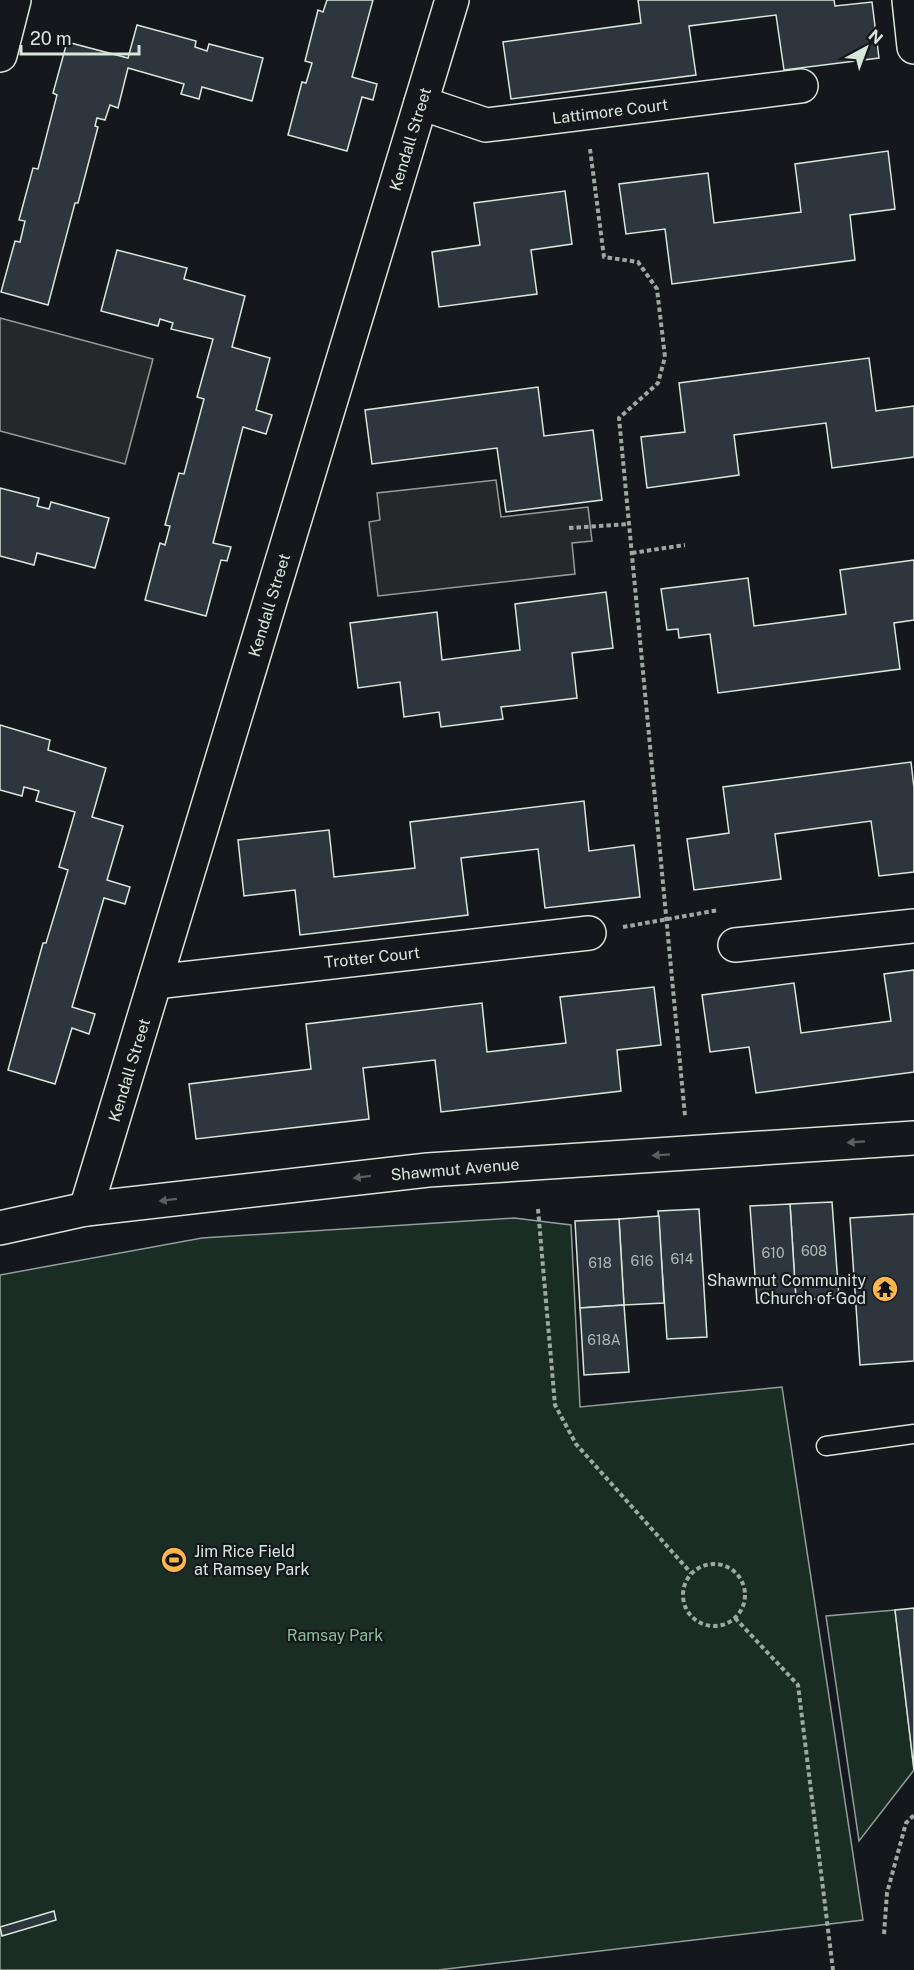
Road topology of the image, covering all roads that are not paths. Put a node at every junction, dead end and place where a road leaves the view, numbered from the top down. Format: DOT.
graph roads {
  1 [pos="14,0"];
  2 [pos="452,0"];
  3 [pos="909,0"];
  4 [pos="914,47"];
  5 [pos="0,55"];
  6 [pos="801,86"];
  7 [pos="421,104"];
  8 [pos="914,926"];
  9 [pos="589,933"];
  10 [pos="735,945"];
  11 [pos="155,982"];
  12 [pos="914,1138"];
  13 [pos="86,1209"];
  14 [pos="0,1228"];
  15 [pos="914,1434"];
  16 [pos="826,1446"];
  1 -- 5 [label="street"];
  2 -- 7 [label="street, Kendall Street"];
  3 -- 4 [label="street"];
  6 -- 7 [label="street, Lattimore Court"];
  7 -- 11 [label="street, Kendall Street"];
  8 -- 10 [label="street"];
  9 -- 11 [label="street, Trotter Court"];
  11 -- 13 [label="street, Kendall Street"];
  12 -- 13 [label="street, Shawmut Avenue, one-way"];
  13 -- 14 [label="street, Shawmut Avenue"];
  15 -- 16 [label="lane"];
}
